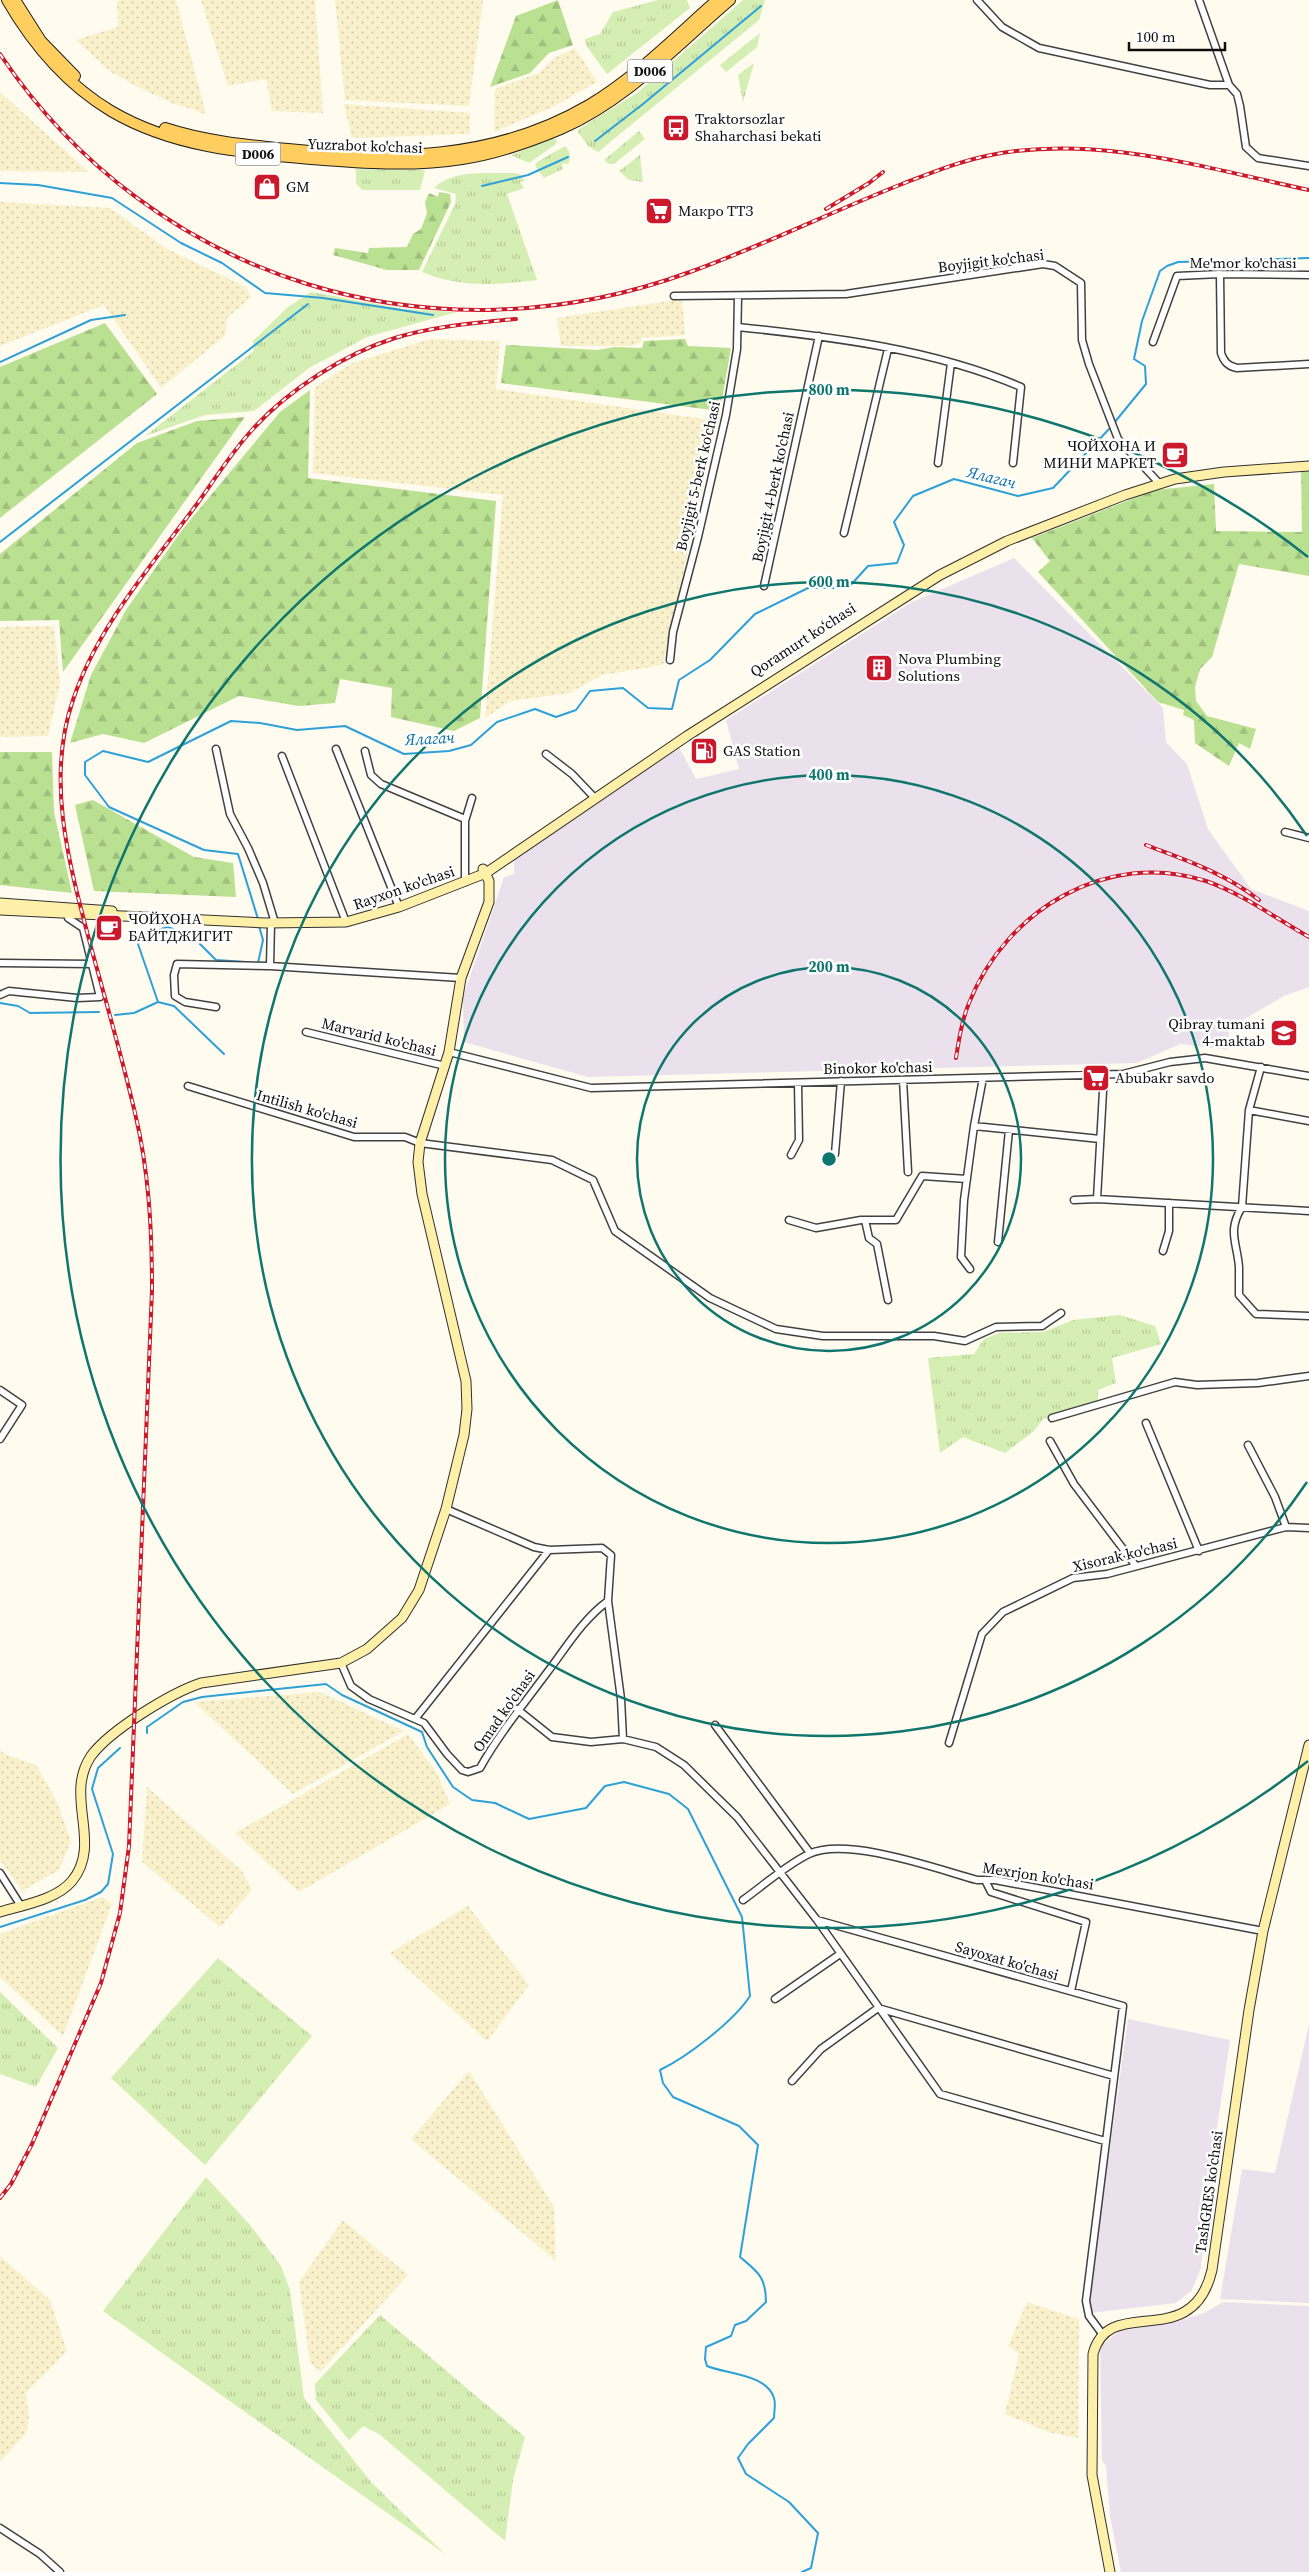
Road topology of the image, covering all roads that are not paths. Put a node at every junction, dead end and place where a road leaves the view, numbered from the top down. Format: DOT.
graph roads {
  1 [pos="6,0"];
  2 [pos="15,0"];
  3 [pos="718,0"];
  4 [pos="730,0"];
  5 [pos="977,0"];
  6 [pos="1199,0"];
  7 [pos="1229,85"];
  8 [pos="560,125"];
  9 [pos="1309,166"];
  10 [pos="1220,274"];
  11 [pos="1309,275"];
  12 [pos="674,296"];
  13 [pos="738,296"];
  14 [pos="738,327"];
  15 [pos="819,336"];
  16 [pos="1153,342"];
  17 [pos="888,349"];
  18 [pos="951,363"];
  19 [pos="1309,364"];
  20 [pos="1013,463"];
  21 [pos="938,464"];
  22 [pos="1309,464"];
  23 [pos="1158,481"];
  24 [pos="844,533"];
  25 [pos="764,586"];
  26 [pos="670,660"];
  27 [pos="686,734"];
  28 [pos="216,749"];
  29 [pos="336,749"];
  30 [pos="365,751"];
  31 [pos="546,754"];
  32 [pos="282,756"];
  33 [pos="592,795"];
  34 [pos="472,798"];
  35 [pos="466,819"];
  36 [pos="1284,832"];
  37 [pos="1309,838"];
  38 [pos="485,871"];
  39 [pos="465,880"];
  40 [pos="0,903"];
  41 [pos="398,905"];
  42 [pos="0,910"];
  43 [pos="67,911"];
  44 [pos="345,919"];
  45 [pos="271,921"];
  46 [pos="0,963"];
  47 [pos="92,964"];
  48 [pos="270,966"];
  49 [pos="461,978"];
  50 [pos="0,995"];
  51 [pos="216,1007"];
  52 [pos="306,1032"];
  53 [pos="449,1052"];
  54 [pos="445,1066"];
  55 [pos="1262,1067"];
  56 [pos="1104,1073"];
  57 [pos="1309,1076"];
  58 [pos="984,1078"];
  59 [pos="903,1080"];
  60 [pos="841,1081"];
  61 [pos="798,1082"];
  62 [pos="188,1086"];
  63 [pos="1249,1110"];
  64 [pos="1309,1121"];
  65 [pos="974,1126"];
  66 [pos="1009,1130"];
  67 [pos="1100,1139"];
  68 [pos="420,1143"];
  69 [pos="834,1154"];
  70 [pos="791,1155"];
  71 [pos="908,1172"];
  72 [pos="967,1179"];
  73 [pos="1097,1198"];
  74 [pos="1074,1200"];
  75 [pos="1169,1203"];
  76 [pos="1242,1207"];
  77 [pos="1309,1211"];
  78 [pos="789,1220"];
  79 [pos="865,1220"];
  80 [pos="998,1242"];
  81 [pos="1163,1251"];
  82 [pos="970,1269"];
  83 [pos="888,1300"];
  84 [pos="1061,1313"];
  85 [pos="1309,1316"];
  86 [pos="1309,1376"];
  87 [pos="0,1390"];
  88 [pos="1052,1418"];
  89 [pos="1146,1423"];
  90 [pos="0,1439"];
  91 [pos="1050,1441"];
  92 [pos="1248,1445"];
  93 [pos="446,1509"];
  94 [pos="1286,1527"];
  95 [pos="1309,1528"];
  96 [pos="549,1550"];
  97 [pos="1199,1551"];
  98 [pos="1136,1566"];
  99 [pos="608,1601"];
  100 [pos="341,1663"];
  101 [pos="517,1710"];
  102 [pos="415,1719"];
  103 [pos="715,1725"];
  104 [pos="623,1739"];
  105 [pos="949,1743"];
  106 [pos="1309,1745"];
  107 [pos="810,1853"];
  108 [pos="0,1874"];
  109 [pos="780,1874"];
  110 [pos="985,1880"];
  111 [pos="743,1900"];
  112 [pos="21,1906"];
  113 [pos="0,1912"];
  114 [pos="816,1920"];
  115 [pos="1263,1931"];
  116 [pos="840,1954"];
  117 [pos="1071,1991"];
  118 [pos="775,2000"];
  119 [pos="878,2008"];
  120 [pos="1114,2076"];
  121 [pos="792,2081"];
  122 [pos="1105,2141"];
  123 [pos="1103,2335"];
  124 [pos="0,2528"];
  125 [pos="60,2572"];
  126 [pos="1110,2572"];
  1 -- 8 [label="main road, Yuzrabot ko'chasi / D006"];
  2 -- 8 [label="main road, Yuzrabot ko'chasi / D006"];
  3 -- 8 [label="main road, Yuzrabot ko'chasi / D006"];
  4 -- 8 [label="main road, Yuzrabot ko'chasi / D006"];
  5 -- 7 [label="street"];
  6 -- 7 [label="street"];
  7 -- 9 [label="street"];
  10 -- 11 [label="street, Me'mor ko'chasi"];
  10 -- 16 [label="street, Me'mor ko'chasi"];
  10 -- 19 [label="street"];
  12 -- 13 [label="street"];
  13 -- 14 [label="street, Boyjigit 5-berk ko'chasi"];
  13 -- 23 [label="street, Boyjigit ko'chasi"];
  14 -- 15 [label="street"];
  14 -- 26 [label="street, Boyjigit 5-berk ko'chasi"];
  15 -- 17 [label="street"];
  15 -- 25 [label="street, Boyjigit 4-berk ko'chasi"];
  17 -- 18 [label="street"];
  17 -- 24 [label="street"];
  18 -- 20 [label="street"];
  18 -- 21 [label="street"];
  22 -- 23 [label="main road, Qoramurt koʻchasi"];
  23 -- 27 [label="main road, Qoramurt koʻchasi"];
  27 -- 33 [label="main road, Qoramurt koʻchasi"];
  27 -- 38 [label="main road, Qoramurt koʻchasi"];
  28 -- 45 [label="street"];
  29 -- 41 [label="street"];
  30 -- 35 [label="street"];
  31 -- 33 [label="street"];
  32 -- 44 [label="street"];
  33 -- 38 [label="main road, Qoramurt koʻchasi"];
  34 -- 35 [label="street"];
  35 -- 39 [label="street"];
  36 -- 37 [label="street"];
  38 -- 39 [label="main road, Rayxon ko'chasi"];
  38 -- 49 [label="main road"];
  39 -- 41 [label="main road, Rayxon ko'chasi"];
  40 -- 43 [label="main road, Rayxon ko'chasi"];
  41 -- 44 [label="main road, Rayxon ko'chasi"];
  42 -- 43 [label="main road, Rayxon ko'chasi"];
  43 -- 45 [label="main road, Rayxon ko'chasi"];
  43 -- 47 [label="street"];
  44 -- 45 [label="main road, Rayxon ko'chasi"];
  45 -- 48 [label="street"];
  46 -- 47 [label="street"];
  47 -- 50 [label="street"];
  48 -- 49 [label="street"];
  48 -- 51 [label="street"];
  49 -- 53 [label="main road"];
  52 -- 54 [label="street, Marvarid ko'chasi"];
  53 -- 54 [label="main road"];
  53 -- 61 [label="street, Binokor ko'chasi"];
  54 -- 68 [label="main road"];
  55 -- 56 [label="street, Binokor ko'chasi"];
  55 -- 57 [label="street, Binokor ko'chasi"];
  55 -- 63 [label="street"];
  56 -- 58 [label="street, Binokor ko'chasi"];
  56 -- 67 [label="street"];
  58 -- 59 [label="street, Binokor ko'chasi"];
  58 -- 65 [label="street"];
  59 -- 60 [label="street, Binokor ko'chasi"];
  59 -- 71 [label="street"];
  60 -- 61 [label="street, Binokor ko'chasi"];
  60 -- 69 [label="street"];
  61 -- 70 [label="street"];
  62 -- 68 [label="street, Intilish ko'chasi"];
  63 -- 64 [label="street"];
  63 -- 76 [label="street"];
  65 -- 66 [label="street"];
  65 -- 72 [label="street"];
  66 -- 67 [label="street"];
  66 -- 80 [label="street"];
  67 -- 73 [label="street"];
  68 -- 84 [label="street, Intilish ko'chasi"];
  68 -- 93 [label="main road"];
  72 -- 79 [label="street"];
  72 -- 82 [label="street"];
  73 -- 74 [label="street"];
  73 -- 75 [label="street"];
  75 -- 76 [label="street"];
  75 -- 81 [label="street"];
  76 -- 77 [label="street"];
  76 -- 85 [label="street"];
  78 -- 79 [label="street"];
  79 -- 83 [label="street"];
  86 -- 88 [label="street"];
  87 -- 90 [label="street"];
  89 -- 97 [label="street"];
  91 -- 98 [label="street"];
  92 -- 94 [label="street"];
  93 -- 96 [label="street"];
  93 -- 100 [label="main road"];
  94 -- 95 [label="street, Xisorak ko'chasi"];
  94 -- 97 [label="street, Xisorak ko'chasi"];
  96 -- 99 [label="street"];
  96 -- 102 [label="street"];
  97 -- 98 [label="street, Xisorak ko'chasi"];
  98 -- 105 [label="street, Xisorak ko'chasi"];
  99 -- 101 [label="street, Omad ko'chasi"];
  99 -- 104 [label="street"];
  100 -- 102 [label="street, Omad ko'chasi"];
  100 -- 112 [label="main road"];
  101 -- 102 [label="street, Omad ko'chasi"];
  101 -- 104 [label="street"];
  103 -- 107 [label="street"];
  104 -- 109 [label="street"];
  106 -- 115 [label="main road, TashGRES ko'chasi"];
  107 -- 109 [label="street, Mexrjon ko'chasi"];
  107 -- 110 [label="street, Mexrjon ko'chasi"];
  108 -- 112 [label="street"];
  109 -- 111 [label="street, Mexrjon ko'chasi"];
  109 -- 114 [label="street"];
  110 -- 115 [label="street, Mexrjon ko'chasi"];
  110 -- 117 [label="street"];
  112 -- 113 [label="main road"];
  114 -- 116 [label="street"];
  114 -- 117 [label="street, Sayoxat ko'chasi"];
  115 -- 123 [label="main road, TashGRES ko'chasi"];
  116 -- 118 [label="street"];
  116 -- 119 [label="street"];
  117 -- 120 [label="street, Sayoxat ko'chasi"];
  119 -- 120 [label="street"];
  119 -- 121 [label="street"];
  119 -- 122 [label="street"];
  120 -- 122 [label="street, Sayoxat ko'chasi"];
  122 -- 123 [label="street, Sayoxat ko'chasi"];
  123 -- 126 [label="main road"];
  124 -- 125 [label="street"];
}
